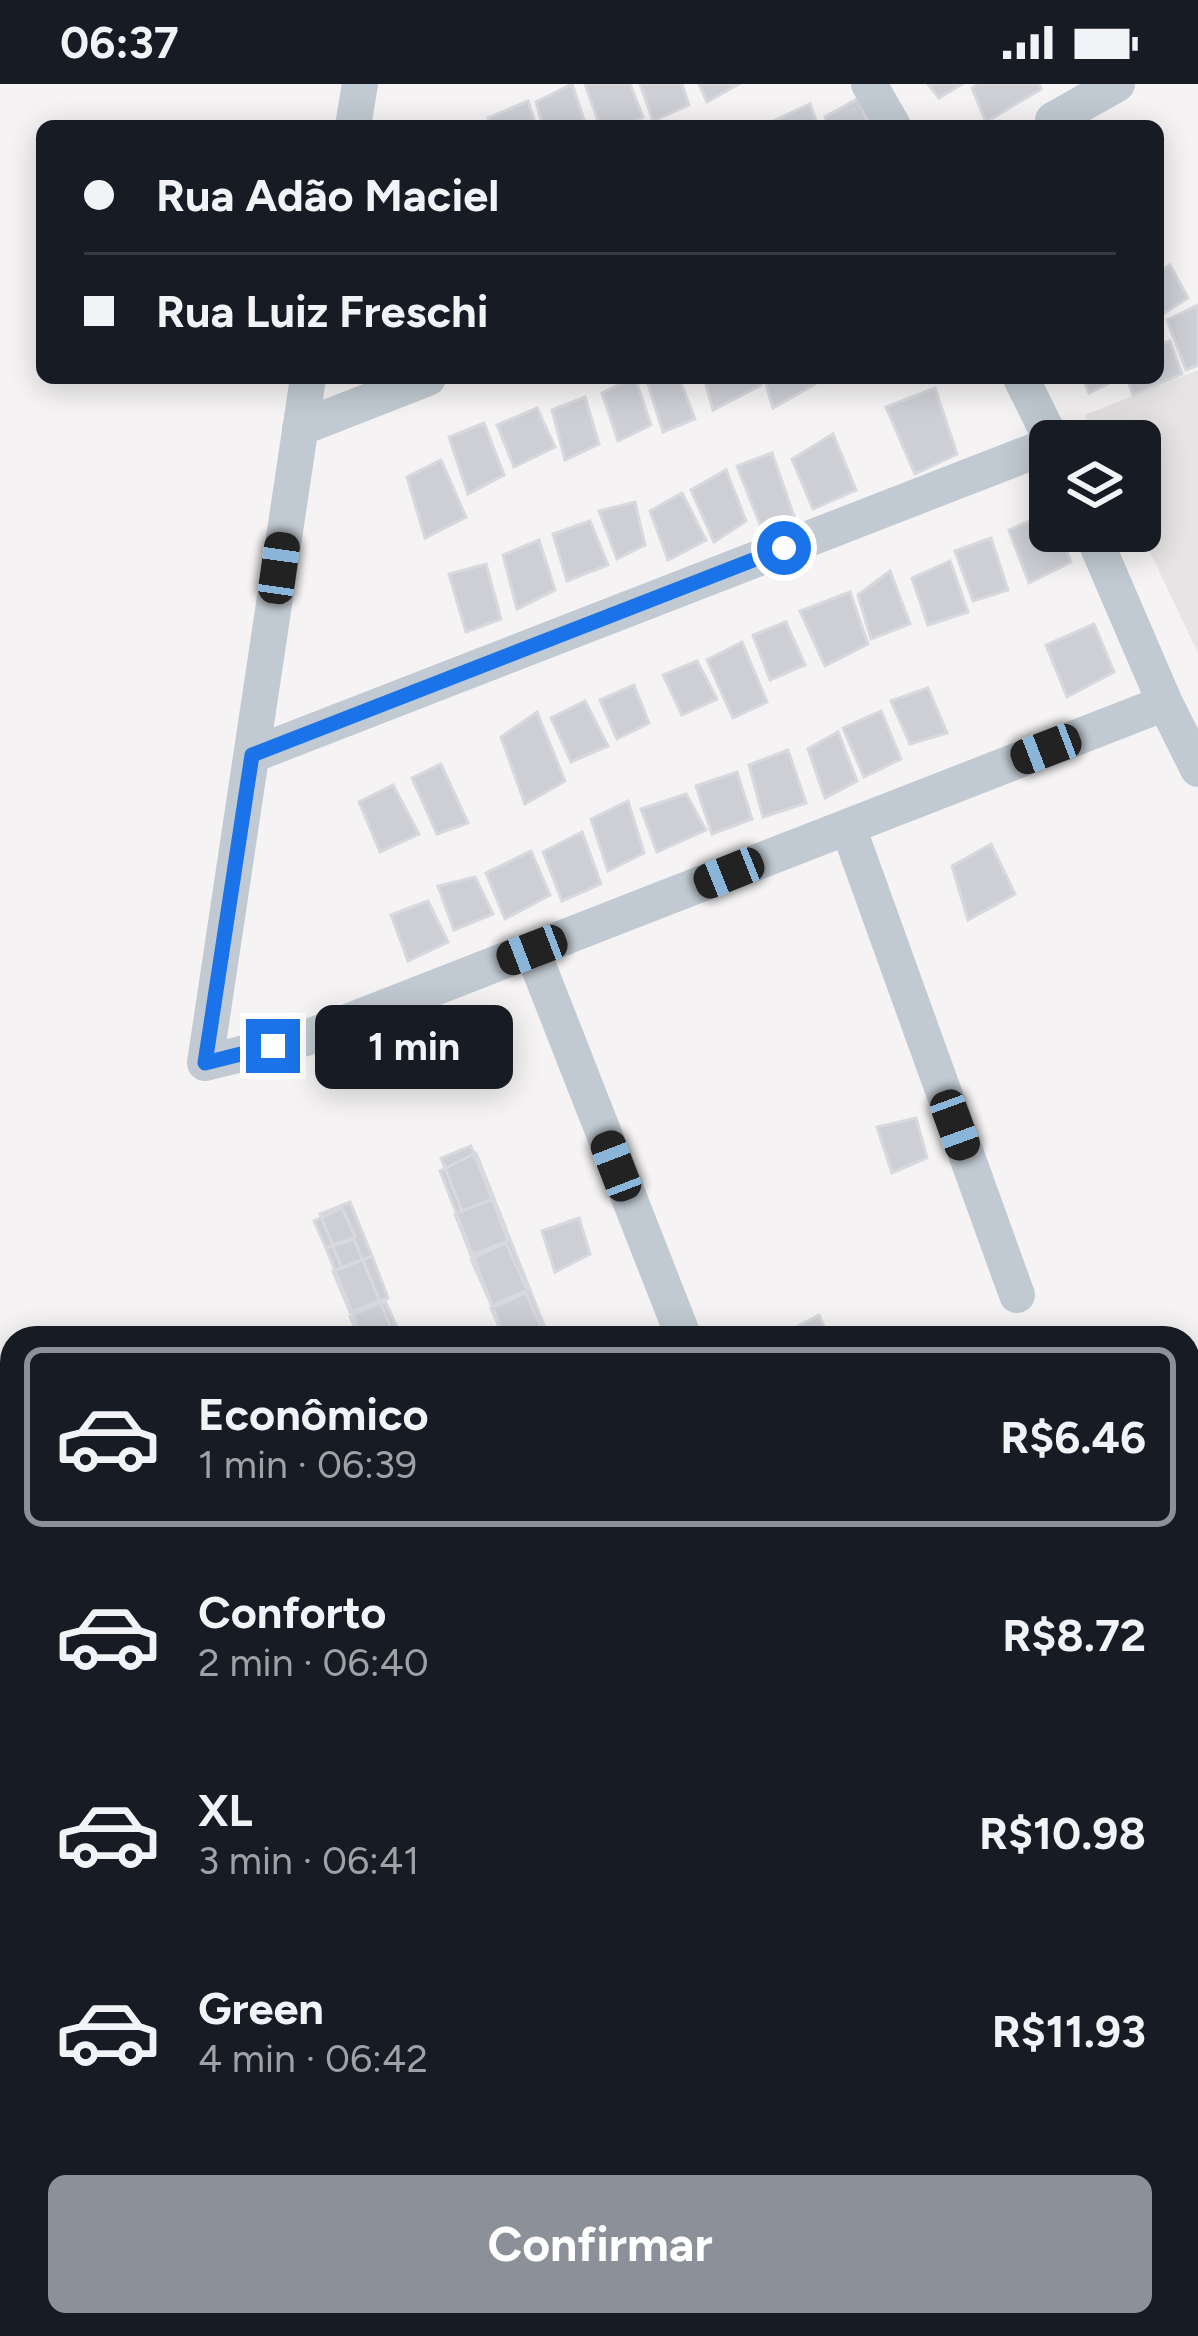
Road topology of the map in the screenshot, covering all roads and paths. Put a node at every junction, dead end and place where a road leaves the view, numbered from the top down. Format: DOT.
graph roads {
  1 [pos="869,84"];
  2 [pos="1117,84"];
  3 [pos="364,85"];
  4 [pos="355,120"];
  5 [pos="889,120"];
  6 [pos="1054,120"];
  7 [pos="307,384"];
  8 [pos="413,384"];
  9 [pos="1024,384"];
  10 [pos="1040,420"];
  11 [pos="300,428"];
  12 [pos="1029,452"];
  13 [pos="1100,552"];
  14 [pos="1165,703"];
  15 [pos="252,755"];
  16 [pos="1198,769"];
  17 [pos="848,827"];
  18 [pos="532,950"];
  19 [pos="1017,1295"];
  20 [pos="679,1326"];
  1 -- 5 [label="street"];
  2 -- 6 [label="street"];
  3 -- 4 [label="street"];
  7 -- 11 [label="street"];
  8 -- 11 [label="street"];
  9 -- 10 [label="street"];
  11 -- 15 [label="street"];
  12 -- 15 [label="street"];
  13 -- 14 [label="street"];
  14 -- 16 [label="street"];
  14 -- 17 [label="street"];
  15 -- 18 [label="street"];
  17 -- 18 [label="street"];
  17 -- 19 [label="street"];
  18 -- 20 [label="street"];
}
